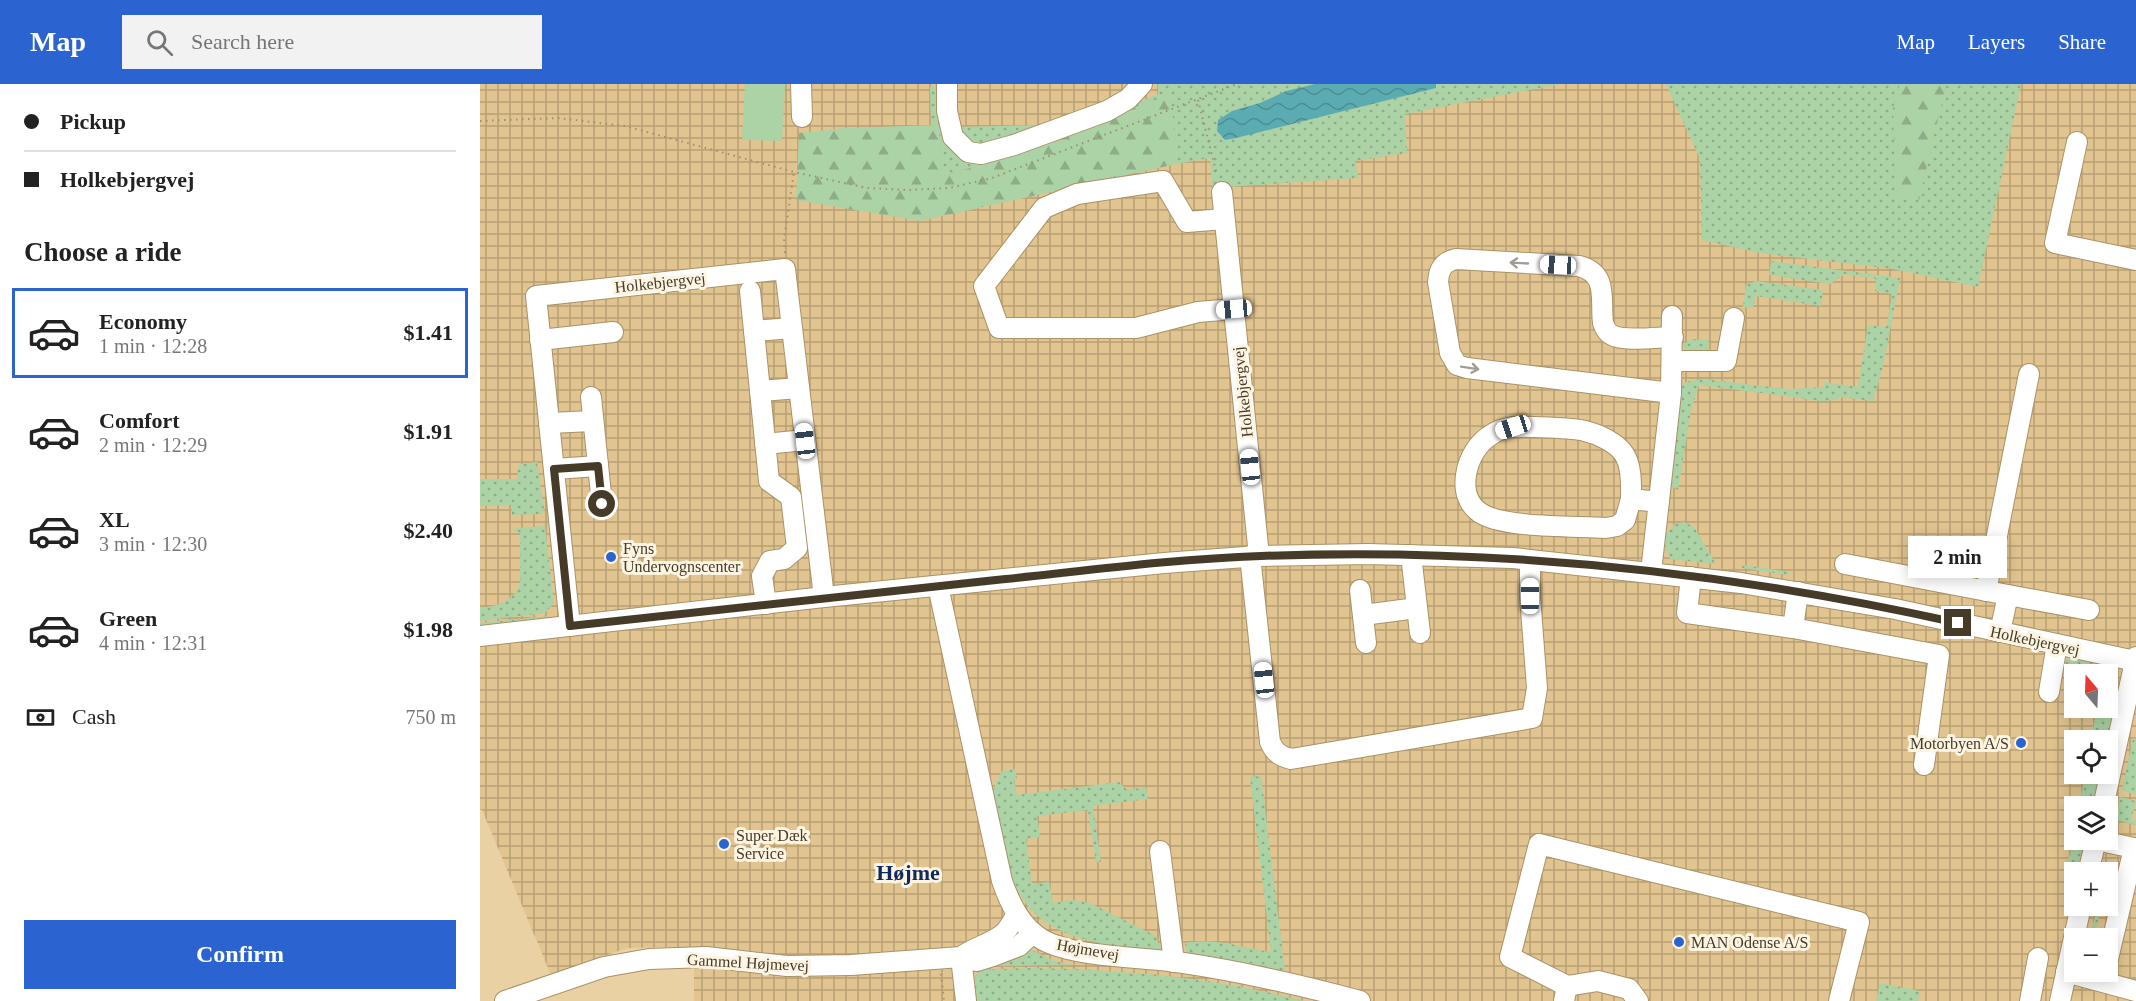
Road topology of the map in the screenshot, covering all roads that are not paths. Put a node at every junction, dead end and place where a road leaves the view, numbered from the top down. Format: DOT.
graph roads {
  1 [pos="801,84"];
  2 [pos="947,84"];
  3 [pos="1142,84"];
  4 [pos="802,117"];
  5 [pos="2077,142"];
  6 [pos="1222,192"];
  7 [pos="1224,219"];
  8 [pos="2136,260"];
  9 [pos="750,291"];
  10 [pos="1234,309"];
  11 [pos="1672,316"];
  12 [pos="1734,318"];
  13 [pos="792,328"];
  14 [pos="754,331"];
  15 [pos="613,332"];
  16 [pos="1673,337"];
  17 [pos="540,339"];
  18 [pos="1672,361"];
  19 [pos="2029,374"];
  20 [pos="799,388"];
  21 [pos="760,392"];
  22 [pos="1671,393"];
  23 [pos="591,397"];
  24 [pos="594,421"];
  25 [pos="549,423"];
  26 [pos="805,441"];
  27 [pos="765,444"];
  28 [pos="598,466"];
  29 [pos="554,469"];
  30 [pos="1630,499"];
  31 [pos="1659,502"];
  32 [pos="602,504"];
  33 [pos="1411,555"];
  34 [pos="1254,556"];
  35 [pos="1530,560"];
  36 [pos="1845,564"];
  37 [pos="1651,572"];
  38 [pos="1691,577"];
  39 [pos="938,586"];
  40 [pos="1360,590"];
  41 [pos="1986,591"];
  42 [pos="1798,592"];
  43 [pos="2007,595"];
  44 [pos="824,597"];
  45 [pos="766,604"];
  46 [pos="1417,608"];
  47 [pos="2089,610"];
  48 [pos="1363,615"];
  49 [pos="570,626"];
  50 [pos="1793,628"];
  51 [pos="2000,632"];
  52 [pos="1420,633"];
  53 [pos="480,636"];
  54 [pos="1366,643"];
  55 [pos="2057,644"];
  56 [pos="2136,659"];
  57 [pos="2049,692"];
  58 [pos="2128,730"];
  59 [pos="1924,765"];
  60 [pos="2107,796"];
  61 [pos="2118,845"];
  62 [pos="1160,851"];
  63 [pos="1017,914"];
  64 [pos="2115,928"];
  65 [pos="1033,933"];
  66 [pos="962,957"];
  67 [pos="2038,958"];
  68 [pos="1174,962"];
  69 [pos="2064,982"];
  70 [pos="2103,982"];
  71 [pos="2136,991"];
  72 [pos="1566,993"];
  73 [pos="505,1001"];
  74 [pos="966,1001"];
  75 [pos="1360,1001"];
  76 [pos="1638,1001"];
  77 [pos="1839,1001"];
  78 [pos="2030,1001"];
  79 [pos="2060,1001"];
  1 -- 4 [label="street"];
  2 -- 3 [label="street"];
  5 -- 8 [label="street"];
  6 -- 7 [label="street, Holkebjergvej"];
  7 -- 10 [label="street, Holkebjergvej"];
  7 -- 10 [label="street"];
  9 -- 14 [label="street"];
  10 -- 34 [label="street, Holkebjergvej"];
  11 -- 16 [label="street"];
  12 -- 18 [label="street"];
  13 -- 14 [label="street"];
  13 -- 17 [label="street, Holkebjergvej"];
  13 -- 20 [label="street"];
  14 -- 21 [label="street"];
  15 -- 17 [label="street"];
  16 -- 18 [label="street"];
  16 -- 22 [label="street, one-way"];
  17 -- 25 [label="street, Holkebjergvej"];
  18 -- 22 [label="street"];
  19 -- 41 [label="street"];
  20 -- 21 [label="street"];
  20 -- 26 [label="street"];
  21 -- 27 [label="street"];
  22 -- 31 [label="street"];
  23 -- 24 [label="street"];
  24 -- 25 [label="street"];
  24 -- 28 [label="street"];
  25 -- 29 [label="street, Holkebjergvej"];
  26 -- 27 [label="street"];
  26 -- 44 [label="street"];
  27 -- 45 [label="street"];
  28 -- 29 [label="street"];
  28 -- 32 [label="street"];
  29 -- 49 [label="street, Holkebjergvej"];
  30 -- 30 [label="street"];
  30 -- 31 [label="street"];
  31 -- 37 [label="street"];
  33 -- 34 [label="street, Holkebjergvej"];
  33 -- 35 [label="street, Holkebjergvej"];
  33 -- 46 [label="street"];
  34 -- 35 [label="street"];
  34 -- 39 [label="street, Holkebjergvej"];
  35 -- 37 [label="street, Holkebjergvej"];
  36 -- 41 [label="street"];
  37 -- 38 [label="street, Holkebjergvej"];
  38 -- 42 [label="street, Holkebjergvej"];
  38 -- 50 [label="street"];
  39 -- 44 [label="street, Holkebjergvej"];
  39 -- 63 [label="street, Højmevej"];
  40 -- 48 [label="street"];
  41 -- 43 [label="street"];
  42 -- 50 [label="street"];
  42 -- 51 [label="street, Holkebjergvej"];
  43 -- 47 [label="street"];
  43 -- 51 [label="street"];
  44 -- 45 [label="street, Holkebjergvej"];
  45 -- 49 [label="street, Holkebjergvej"];
  46 -- 48 [label="street"];
  46 -- 52 [label="street"];
  48 -- 54 [label="street"];
  49 -- 53 [label="street, Holkebjergvej"];
  50 -- 59 [label="street"];
  51 -- 55 [label="street, Holkebjergvej"];
  55 -- 56 [label="street, Holkebjergvej"];
  55 -- 57 [label="street"];
  56 -- 58 [label="street"];
  58 -- 60 [label="street"];
  61 -- 64 [label="street"];
  62 -- 68 [label="street"];
  63 -- 65 [label="street, Højmevej"];
  63 -- 66 [label="street, Gammel Højmevej"];
  65 -- 66 [label="street, Gammel Højmevej"];
  65 -- 68 [label="street, Højmevej"];
  66 -- 73 [label="street, Gammel Højmevej"];
  66 -- 74 [label="street"];
  67 -- 78 [label="street"];
  68 -- 75 [label="street, Højmevej"];
  69 -- 79 [label="street"];
  70 -- 71 [label="street"];
  72 -- 76 [label="street"];
  72 -- 77 [label="street"];
}
